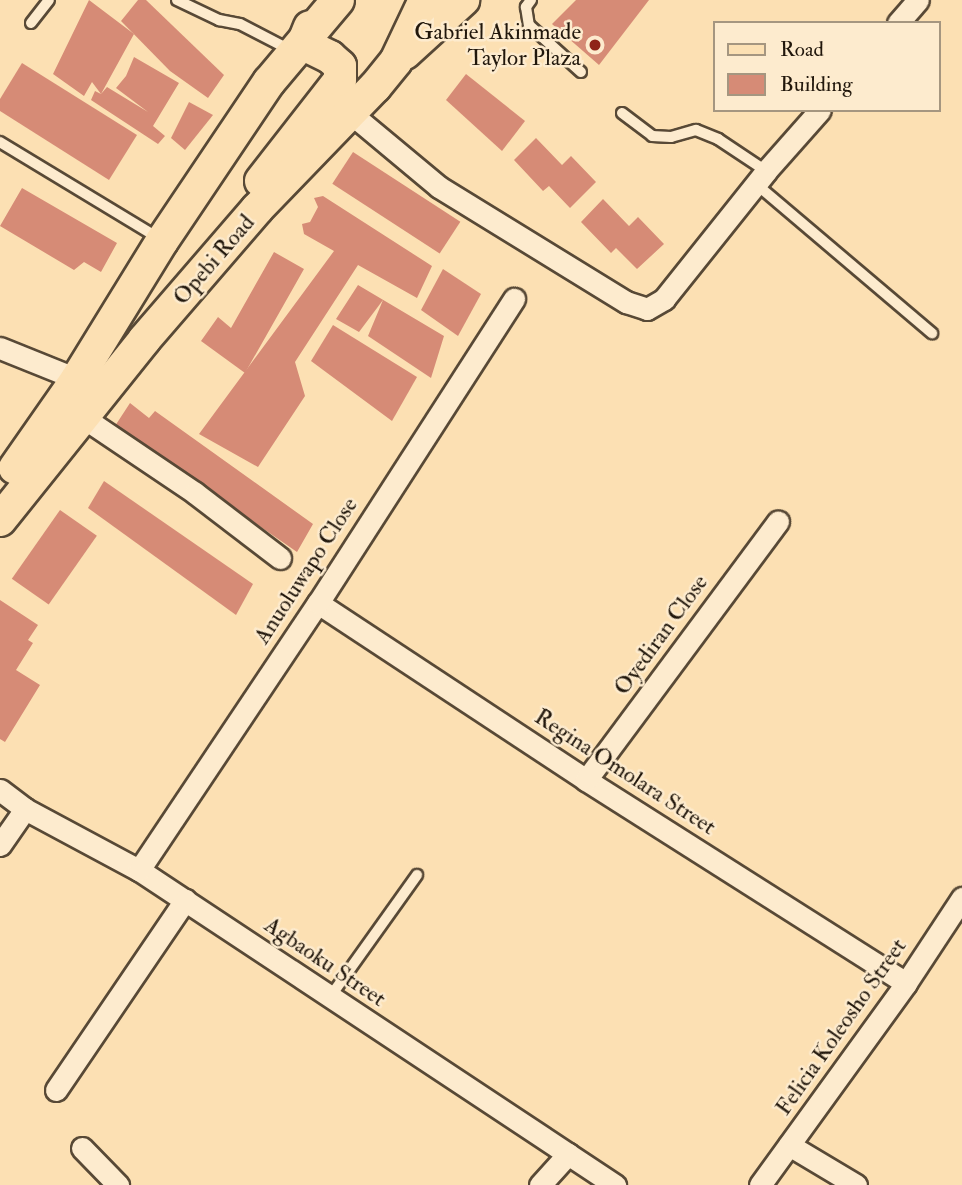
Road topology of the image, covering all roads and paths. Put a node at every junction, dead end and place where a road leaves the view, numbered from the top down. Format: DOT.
graph roads {
  1 [pos="49,0"];
  2 [pos="177,0"];
  3 [pos="322,0"];
  4 [pos="338,0"];
  5 [pos="425,0"];
  6 [pos="463,0"];
  7 [pos="531,0"];
  8 [pos="918,0"];
  9 [pos="900,21"];
  10 [pos="31,23"];
  11 [pos="299,48"];
  12 [pos="396,61"];
  13 [pos="581,72"];
  14 [pos="349,112"];
  15 [pos="818,112"];
  16 [pos="622,113"];
  17 [pos="0,142"];
  18 [pos="761,178"];
  19 [pos="257,209"];
  20 [pos="162,241"];
  21 [pos="514,299"];
  22 [pos="932,333"];
  23 [pos="0,348"];
  24 [pos="77,379"];
  25 [pos="81,415"];
  26 [pos="0,489"];
  27 [pos="0,520"];
  28 [pos="778,521"];
  29 [pos="281,558"];
  30 [pos="318,603"];
  31 [pos="586,780"];
  32 [pos="0,790"];
  33 [pos="25,809"];
  34 [pos="0,845"];
  35 [pos="139,870"];
  36 [pos="417,875"];
  37 [pos="962,898"];
  38 [pos="184,900"];
  39 [pos="906,983"];
  40 [pos="330,997"];
  41 [pos="56,1090"];
  42 [pos="789,1145"];
  43 [pos="82,1148"];
  44 [pos="568,1154"];
  45 [pos="118,1185"];
  46 [pos="540,1185"];
  47 [pos="615,1185"];
  48 [pos="760,1185"];
  49 [pos="856,1185"];
  1 -- 10 [label="lane"];
  2 -- 11 [label="lane"];
  3 -- 11 [label="main road"];
  4 -- 11 [label="main road, Opebi Road"];
  5 -- 12 [label="main road, Opebi Road"];
  6 -- 12 [label="main road"];
  7 -- 13 [label="lane"];
  8 -- 9 [label="street"];
  11 -- 19 [label="main road"];
  11 -- 20 [label="main road, Opebi Road"];
  12 -- 14 [label="main road, Opebi Road"];
  14 -- 18 [label="street"];
  14 -- 19 [label="main road, Opebi Road"];
  15 -- 18 [label="street"];
  16 -- 18 [label="lane"];
  17 -- 20 [label="lane"];
  18 -- 22 [label="lane"];
  19 -- 25 [label="main road, Opebi Road"];
  20 -- 24 [label="main road, Opebi Road"];
  21 -- 30 [label="street, Anuoluwapo Close"];
  23 -- 24 [label="street"];
  24 -- 26 [label="main road, Opebi Road"];
  25 -- 27 [label="main road, Opebi Road"];
  25 -- 29 [label="street"];
  28 -- 31 [label="street, Oyediran Close"];
  30 -- 31 [label="street, Regina Omolara Street"];
  30 -- 35 [label="street, Anuoluwapo Close"];
  31 -- 39 [label="street, Regina Omolara Street"];
  32 -- 33 [label="street, Agbaoku Street"];
  33 -- 34 [label="street"];
  33 -- 35 [label="street, Agbaoku Street"];
  35 -- 38 [label="street, Agbaoku Street"];
  36 -- 40 [label="lane"];
  37 -- 39 [label="street, Felicia Koleosho Street"];
  38 -- 40 [label="street, Agbaoku Street"];
  38 -- 41 [label="street"];
  39 -- 42 [label="street, Felicia Koleosho Street"];
  40 -- 44 [label="street, Agbaoku Street"];
  42 -- 48 [label="street, Felicia Koleosho Street"];
  42 -- 49 [label="street"];
  43 -- 45 [label="street"];
  44 -- 46 [label="street"];
  44 -- 47 [label="street, Agbaoku Street"];
}
